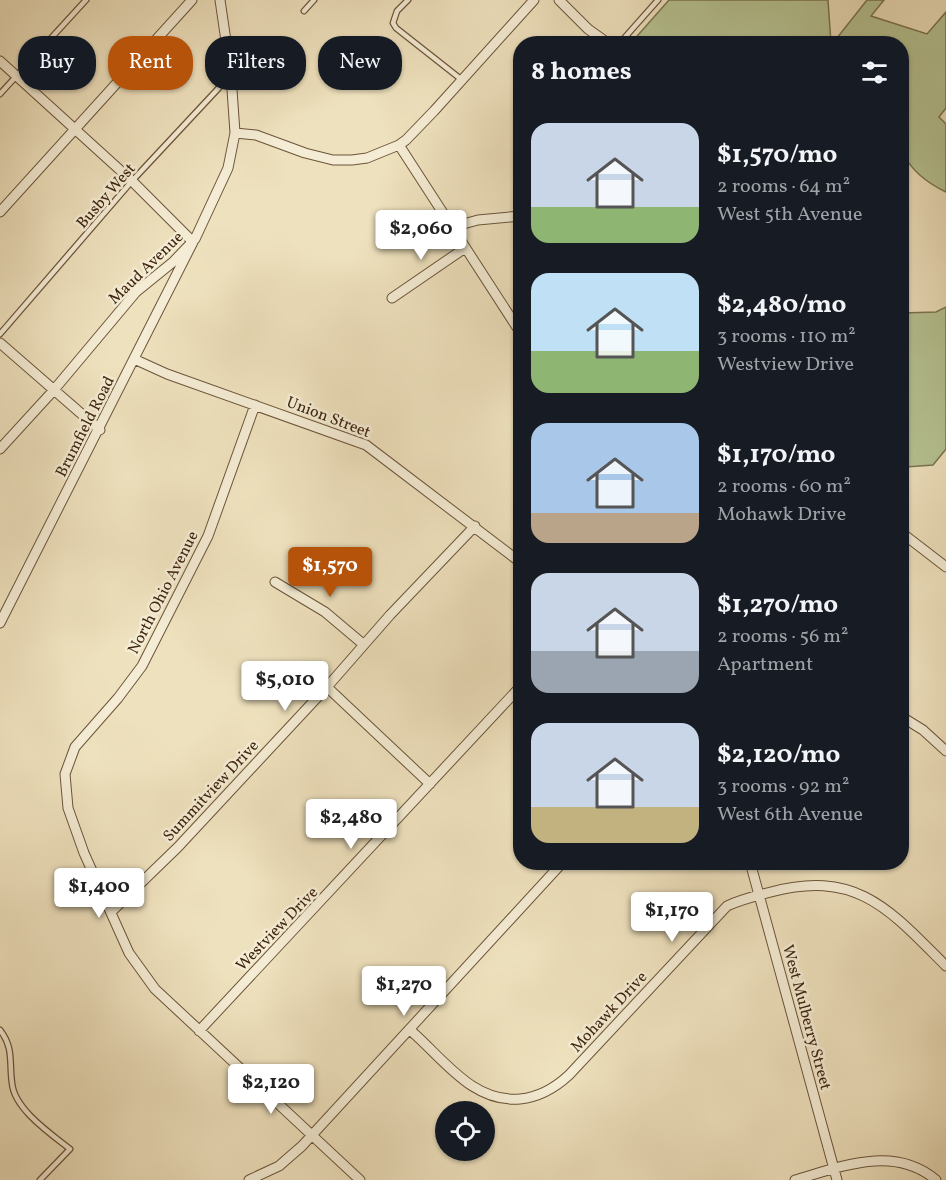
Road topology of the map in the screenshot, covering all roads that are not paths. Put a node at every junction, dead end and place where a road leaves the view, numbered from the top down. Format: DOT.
graph roads {
  1 [pos="86,0"];
  2 [pos="192,0"];
  3 [pos="220,0"];
  4 [pos="314,0"];
  5 [pos="408,0"];
  6 [pos="534,0"];
  7 [pos="559,0"];
  8 [pos="658,0"];
  9 [pos="304,11"];
  10 [pos="225,36"];
  11 [pos="598,36"];
  12 [pos="625,36"];
  13 [pos="0,61"];
  14 [pos="17,76"];
  15 [pos="462,80"];
  16 [pos="217,90"];
  17 [pos="232,90"];
  18 [pos="0,94"];
  19 [pos="75,129"];
  20 [pos="235,133"];
  21 [pos="399,146"];
  22 [pos="132,181"];
  23 [pos="0,212"];
  24 [pos="513,217"];
  25 [pos="452,226"];
  26 [pos="194,242"];
  27 [pos="465,248"];
  28 [pos="392,298"];
  29 [pos="513,321"];
  30 [pos="0,334"];
  31 [pos="0,344"];
  32 [pos="134,360"];
  33 [pos="52,391"];
  34 [pos="255,405"];
  35 [pos="100,430"];
  36 [pos="0,449"];
  37 [pos="475,526"];
  38 [pos="909,538"];
  39 [pos="513,556"];
  40 [pos="946,567"];
  41 [pos="275,582"];
  42 [pos="0,623"];
  43 [pos="363,644"];
  44 [pos="327,687"];
  45 [pos="513,695"];
  46 [pos="909,721"];
  47 [pos="946,751"];
  48 [pos="430,784"];
  49 [pos="556,870"];
  50 [pos="752,870"];
  51 [pos="759,895"];
  52 [pos="111,912"];
  53 [pos="946,966"];
  54 [pos="0,1030"];
  55 [pos="410,1030"];
  56 [pos="199,1031"];
  57 [pos="312,1135"];
  58 [pos="834,1169"];
  59 [pos="40,1180"];
  60 [pos="249,1180"];
  61 [pos="360,1180"];
  62 [pos="795,1180"];
  63 [pos="837,1180"];
  64 [pos="936,1180"];
  1 -- 14 [label="lane"];
  2 -- 19 [label="street"];
  3 -- 10 [label="street, Maud Avenue"];
  4 -- 9 [label="lane"];
  5 -- 15 [label="lane"];
  6 -- 15 [label="street"];
  7 -- 11 [label="street"];
  8 -- 12 [label="lane"];
  13 -- 14 [label="street"];
  14 -- 18 [label="lane"];
  14 -- 19 [label="street"];
  15 -- 21 [label="street"];
  16 -- 22 [label="lane, Busby West"];
  17 -- 20 [label="street, Maud Avenue"];
  19 -- 22 [label="street"];
  19 -- 23 [label="street"];
  20 -- 21 [label="street"];
  20 -- 26 [label="street, Maud Avenue"];
  21 -- 25 [label="street"];
  22 -- 26 [label="street"];
  22 -- 30 [label="lane, Busby West"];
  24 -- 25 [label="street"];
  25 -- 27 [label="street"];
  26 -- 32 [label="street, Brumfield Road"];
  26 -- 33 [label="street, Maud Avenue"];
  27 -- 28 [label="street"];
  27 -- 29 [label="street"];
  31 -- 33 [label="street"];
  32 -- 34 [label="street, Union Street"];
  32 -- 35 [label="street, Brumfield Road"];
  33 -- 35 [label="street"];
  33 -- 36 [label="street, Maud Avenue"];
  34 -- 37 [label="street, Union Street"];
  34 -- 52 [label="street, North Ohio Avenue"];
  35 -- 42 [label="street, Brumfield Road"];
  37 -- 39 [label="street, Union Street"];
  37 -- 43 [label="street, Summitview Drive"];
  38 -- 40 [label="street"];
  41 -- 43 [label="street"];
  43 -- 44 [label="street, Summitview Drive"];
  44 -- 48 [label="street"];
  44 -- 52 [label="street, Summitview Drive"];
  45 -- 48 [label="street, Westview Drive"];
  46 -- 47 [label="street"];
  48 -- 56 [label="street, Westview Drive"];
  49 -- 55 [label="street"];
  50 -- 51 [label="street, West Mulberry Street"];
  51 -- 53 [label="street, Mohawk Drive"];
  51 -- 55 [label="street, Mohawk Drive"];
  51 -- 58 [label="street, West Mulberry Street"];
  52 -- 56 [label="street"];
  54 -- 59 [label="lane"];
  55 -- 57 [label="street"];
  56 -- 57 [label="street"];
  57 -- 60 [label="street"];
  57 -- 61 [label="street"];
  58 -- 62 [label="street"];
  58 -- 63 [label="street, West Mulberry Street"];
  58 -- 64 [label="street"];
}
